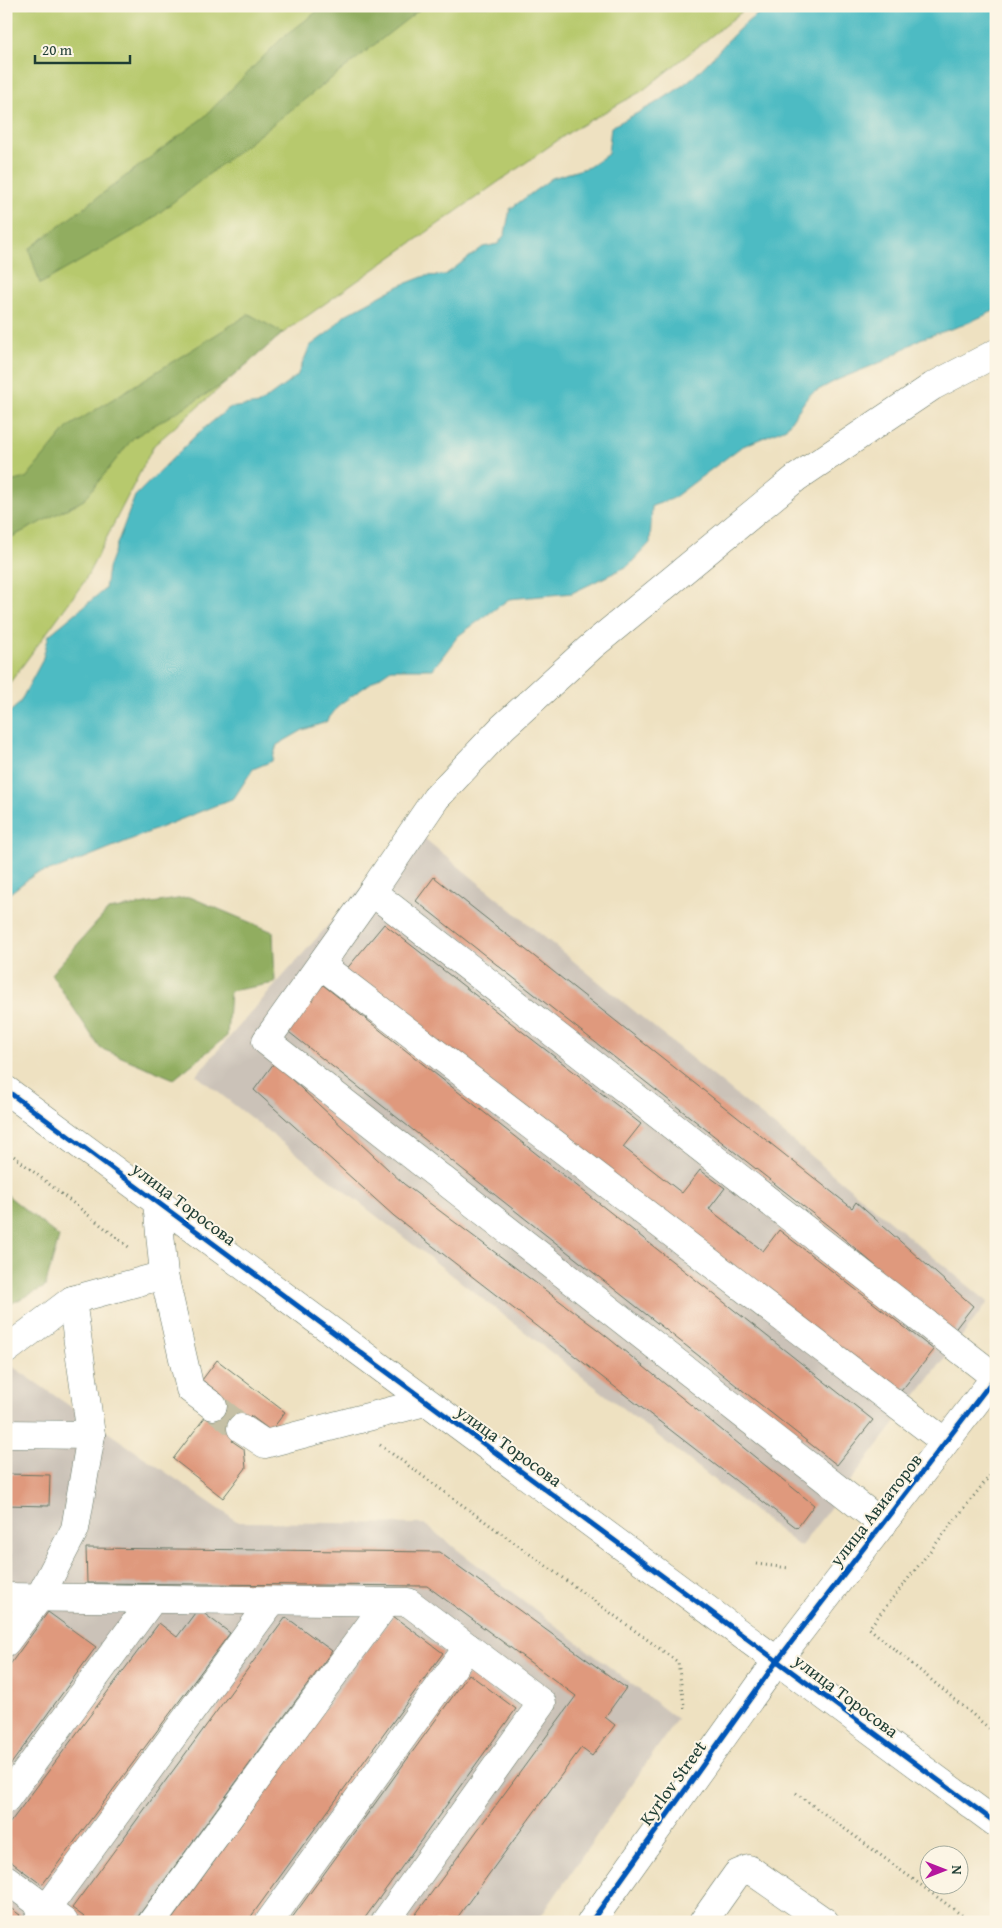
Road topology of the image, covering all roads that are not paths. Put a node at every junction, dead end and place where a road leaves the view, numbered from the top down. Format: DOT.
graph roads {
  1 [pos="996,353"];
  2 [pos="372,892"];
  3 [pos="321,965"];
  4 [pos="6,1090"];
  5 [pos="157,1202"];
  6 [pos="164,1275"];
  7 [pos="72,1300"];
  8 [pos="6,1350"];
  9 [pos="995,1376"];
  10 [pos="425,1402"];
  11 [pos="213,1406"];
  12 [pos="242,1428"];
  13 [pos="6,1434"];
  14 [pos="91,1435"];
  15 [pos="945,1442"];
  16 [pos="883,1524"];
  17 [pos="6,1597"];
  18 [pos="39,1598"];
  19 [pos="152,1600"];
  20 [pos="272,1601"];
  21 [pos="388,1602"];
  22 [pos="6,1642"];
  23 [pos="468,1647"];
  24 [pos="777,1661"];
  25 [pos="6,1799"];
  26 [pos="996,1823"];
  27 [pos="6,1879"];
  28 [pos="49,1917"];
  29 [pos="152,1922"];
  30 [pos="269,1922"];
  31 [pos="385,1922"];
  32 [pos="591,1922"];
  33 [pos="703,1922"];
  34 [pos="825,1922"];
  1 -- 2 [label="street"];
  2 -- 3 [label="street"];
  2 -- 9 [label="street"];
  3 -- 15 [label="street"];
  3 -- 16 [label="street"];
  4 -- 5 [label="street, улица Торосова"];
  5 -- 6 [label="street"];
  5 -- 10 [label="street, улица Торосова"];
  6 -- 7 [label="street"];
  6 -- 11 [label="street"];
  7 -- 8 [label="street"];
  7 -- 14 [label="street"];
  9 -- 15 [label="street, улица Авиаторов"];
  10 -- 12 [label="street"];
  10 -- 24 [label="street, улица Торосова"];
  13 -- 14 [label="street"];
  14 -- 18 [label="street"];
  15 -- 16 [label="street, улица Авиаторов"];
  16 -- 24 [label="street, улица Авиаторов"];
  17 -- 18 [label="street"];
  18 -- 19 [label="street"];
  18 -- 22 [label="street"];
  19 -- 20 [label="street"];
  19 -- 25 [label="street"];
  20 -- 21 [label="street"];
  20 -- 28 [label="street"];
  21 -- 23 [label="street"];
  21 -- 29 [label="street"];
  23 -- 30 [label="street"];
  23 -- 31 [label="street"];
  24 -- 26 [label="street, улица Торосова"];
  24 -- 32 [label="street, Kyrlov Street"];
  27 -- 28 [label="street"];
  33 -- 34 [label="street"];
}
